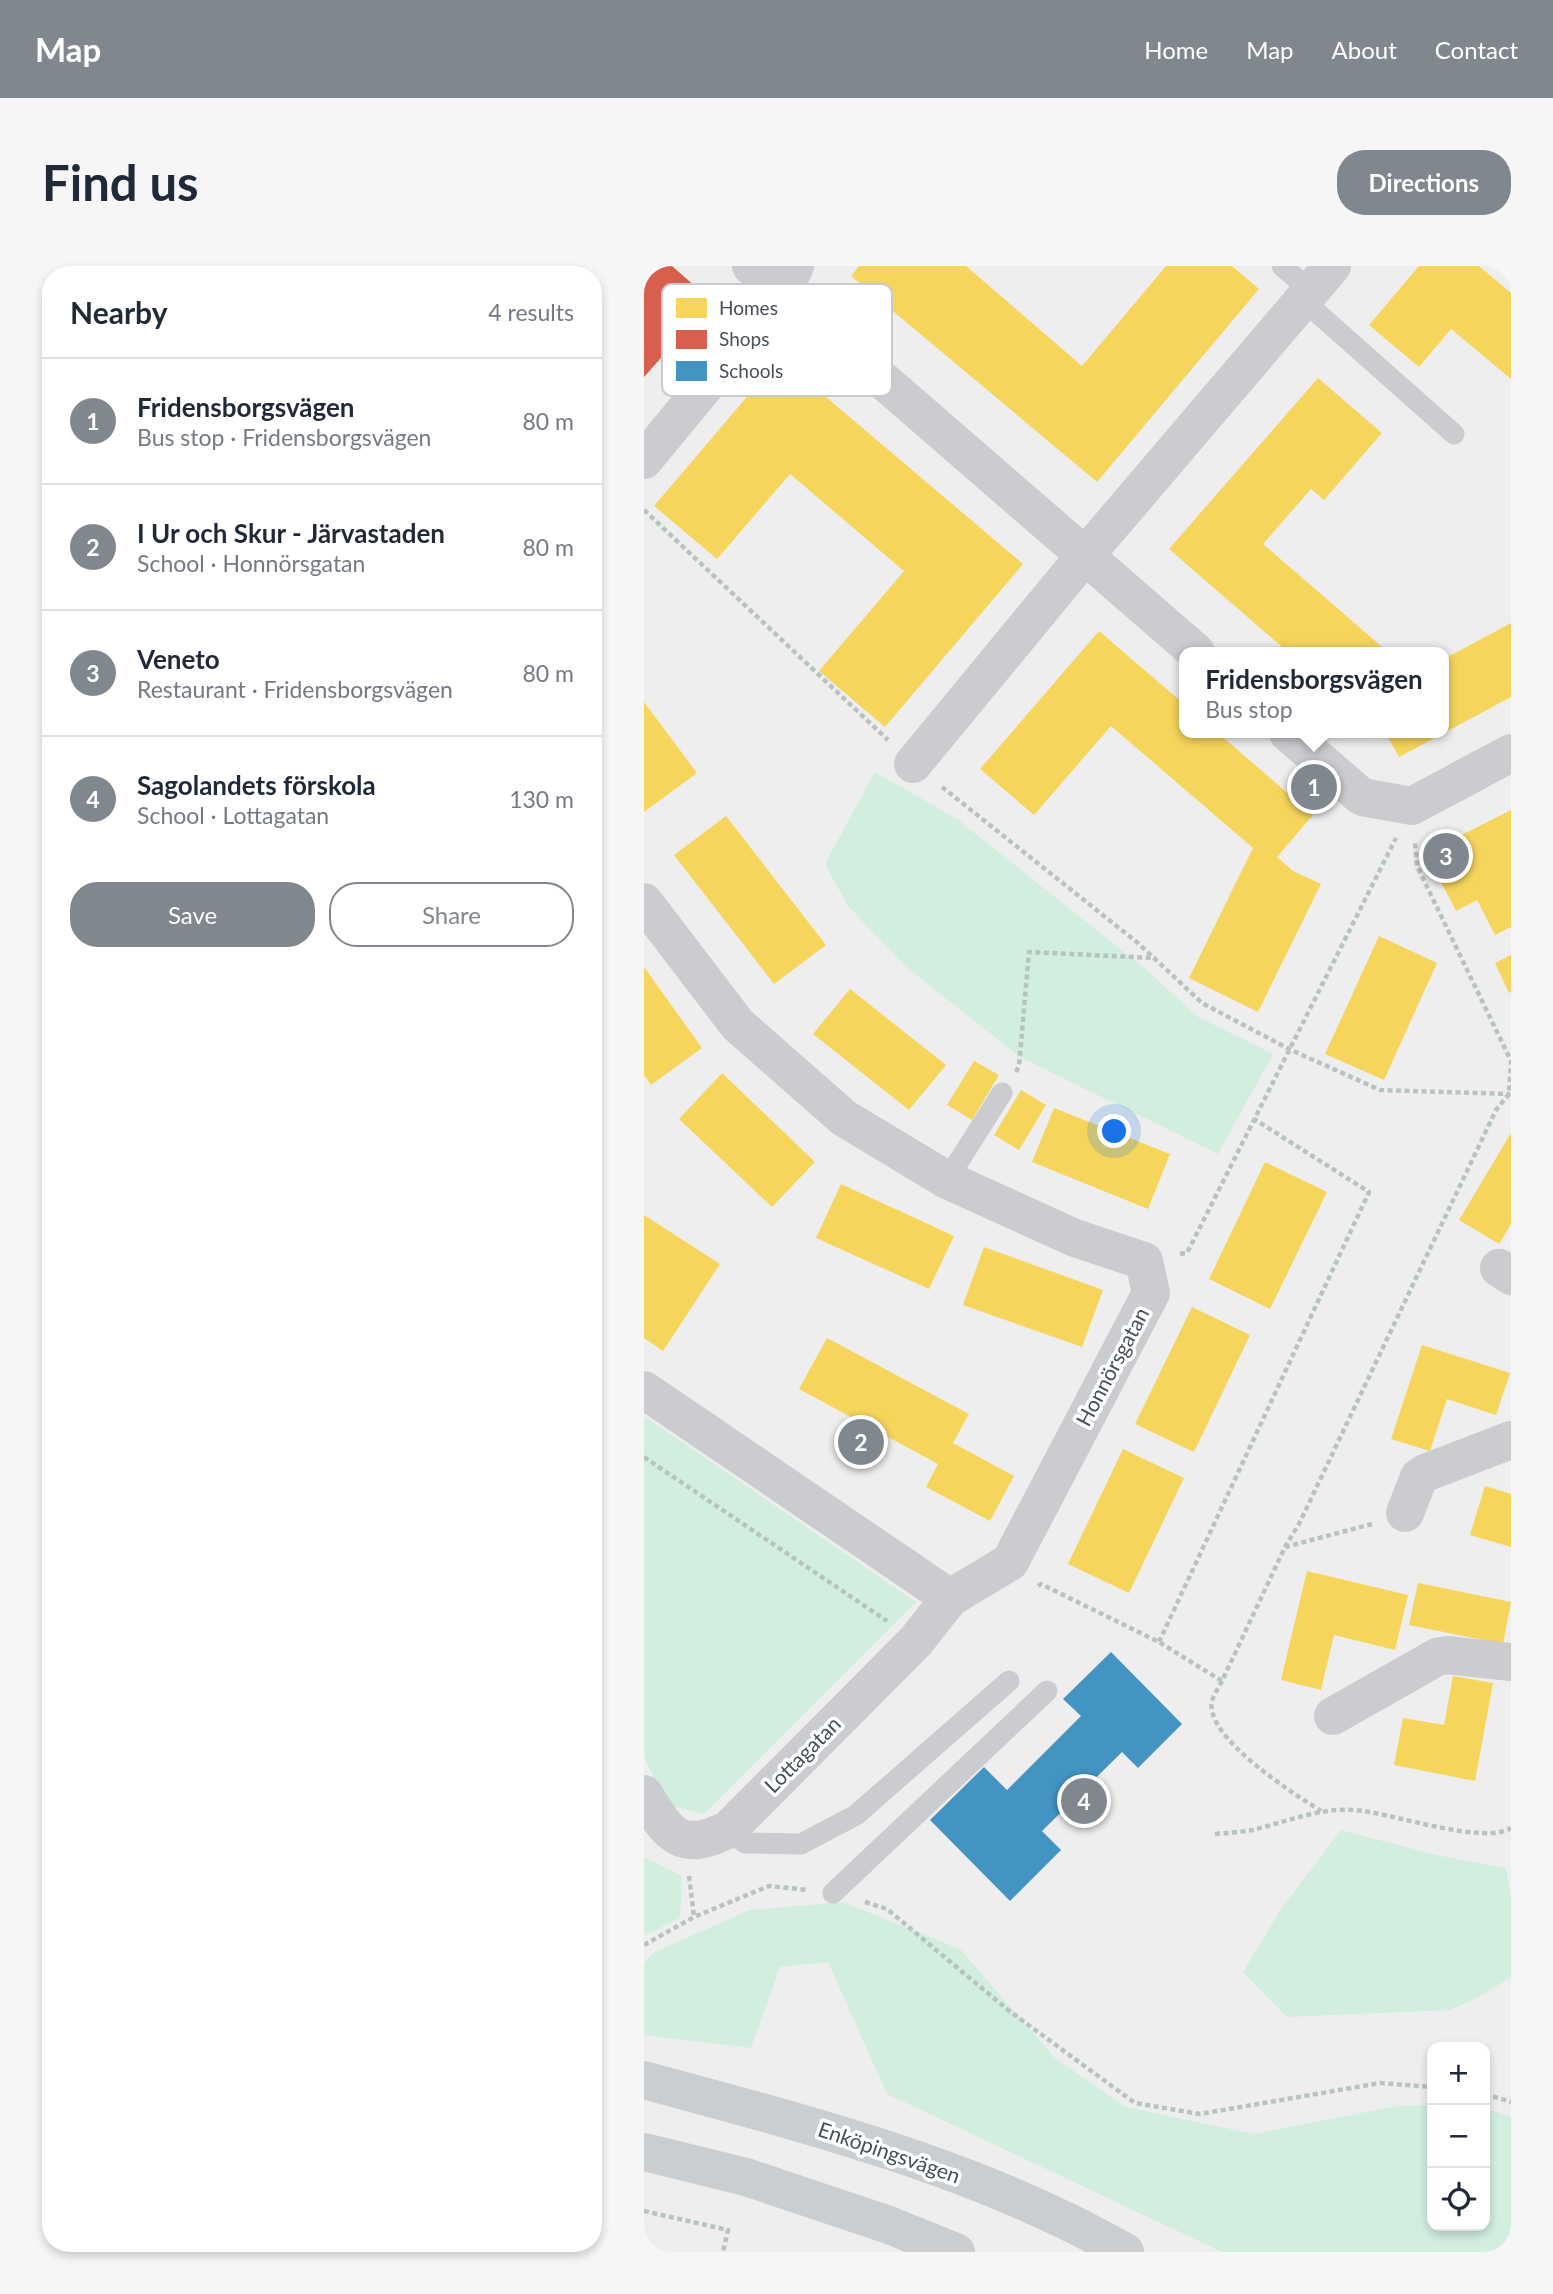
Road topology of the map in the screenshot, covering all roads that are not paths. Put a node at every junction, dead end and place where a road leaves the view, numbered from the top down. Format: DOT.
graph roads {
  1 [pos="751,266"];
  2 [pos="1282,266"];
  3 [pos="789,279"];
  4 [pos="1316,286"];
  5 [pos="892,375"];
  6 [pos="695,396"];
  7 [pos="1454,434"];
  8 [pos="644,460"];
  9 [pos="1086,555"];
  10 [pos="1190,647"];
  11 [pos="1294,738"];
  12 [pos="1511,753"];
  13 [pos="912,764"];
  14 [pos="644,902"];
  15 [pos="1002,1093"];
  16 [pos="947,1180"];
  17 [pos="644,1390"];
  18 [pos="1511,1440"];
  19 [pos="1405,1513"];
  20 [pos="950,1598"];
  21 [pos="1511,1662"];
  22 [pos="1009,1681"];
  23 [pos="1047,1691"];
  24 [pos="1333,1716"];
  25 [pos="644,1794"];
  26 [pos="729,1829"];
  27 [pos="833,1893"];
  28 [pos="644,2080"];
  29 [pos="644,2152"];
  30 [pos="956,2252"];
  31 [pos="1125,2252"];
  1 -- 3 [label="street"];
  2 -- 4 [label="lane"];
  4 -- 7 [label="lane"];
  4 -- 9 [label="street"];
  5 -- 9 [label="street"];
  6 -- 8 [label="street"];
  9 -- 10 [label="street"];
  9 -- 13 [label="street"];
  11 -- 12 [label="street"];
  14 -- 16 [label="street"];
  15 -- 16 [label="lane"];
  16 -- 20 [label="street, Honnörsgatan"];
  17 -- 20 [label="street"];
  18 -- 19 [label="street"];
  20 -- 26 [label="street, Lottagatan"];
  21 -- 24 [label="street"];
  22 -- 26 [label="lane"];
  23 -- 27 [label="lane"];
  25 -- 26 [label="street, Lottagatan"];
  28 -- 31 [label="main road, Enköpingsvägen"];
  29 -- 30 [label="main road"];
}
